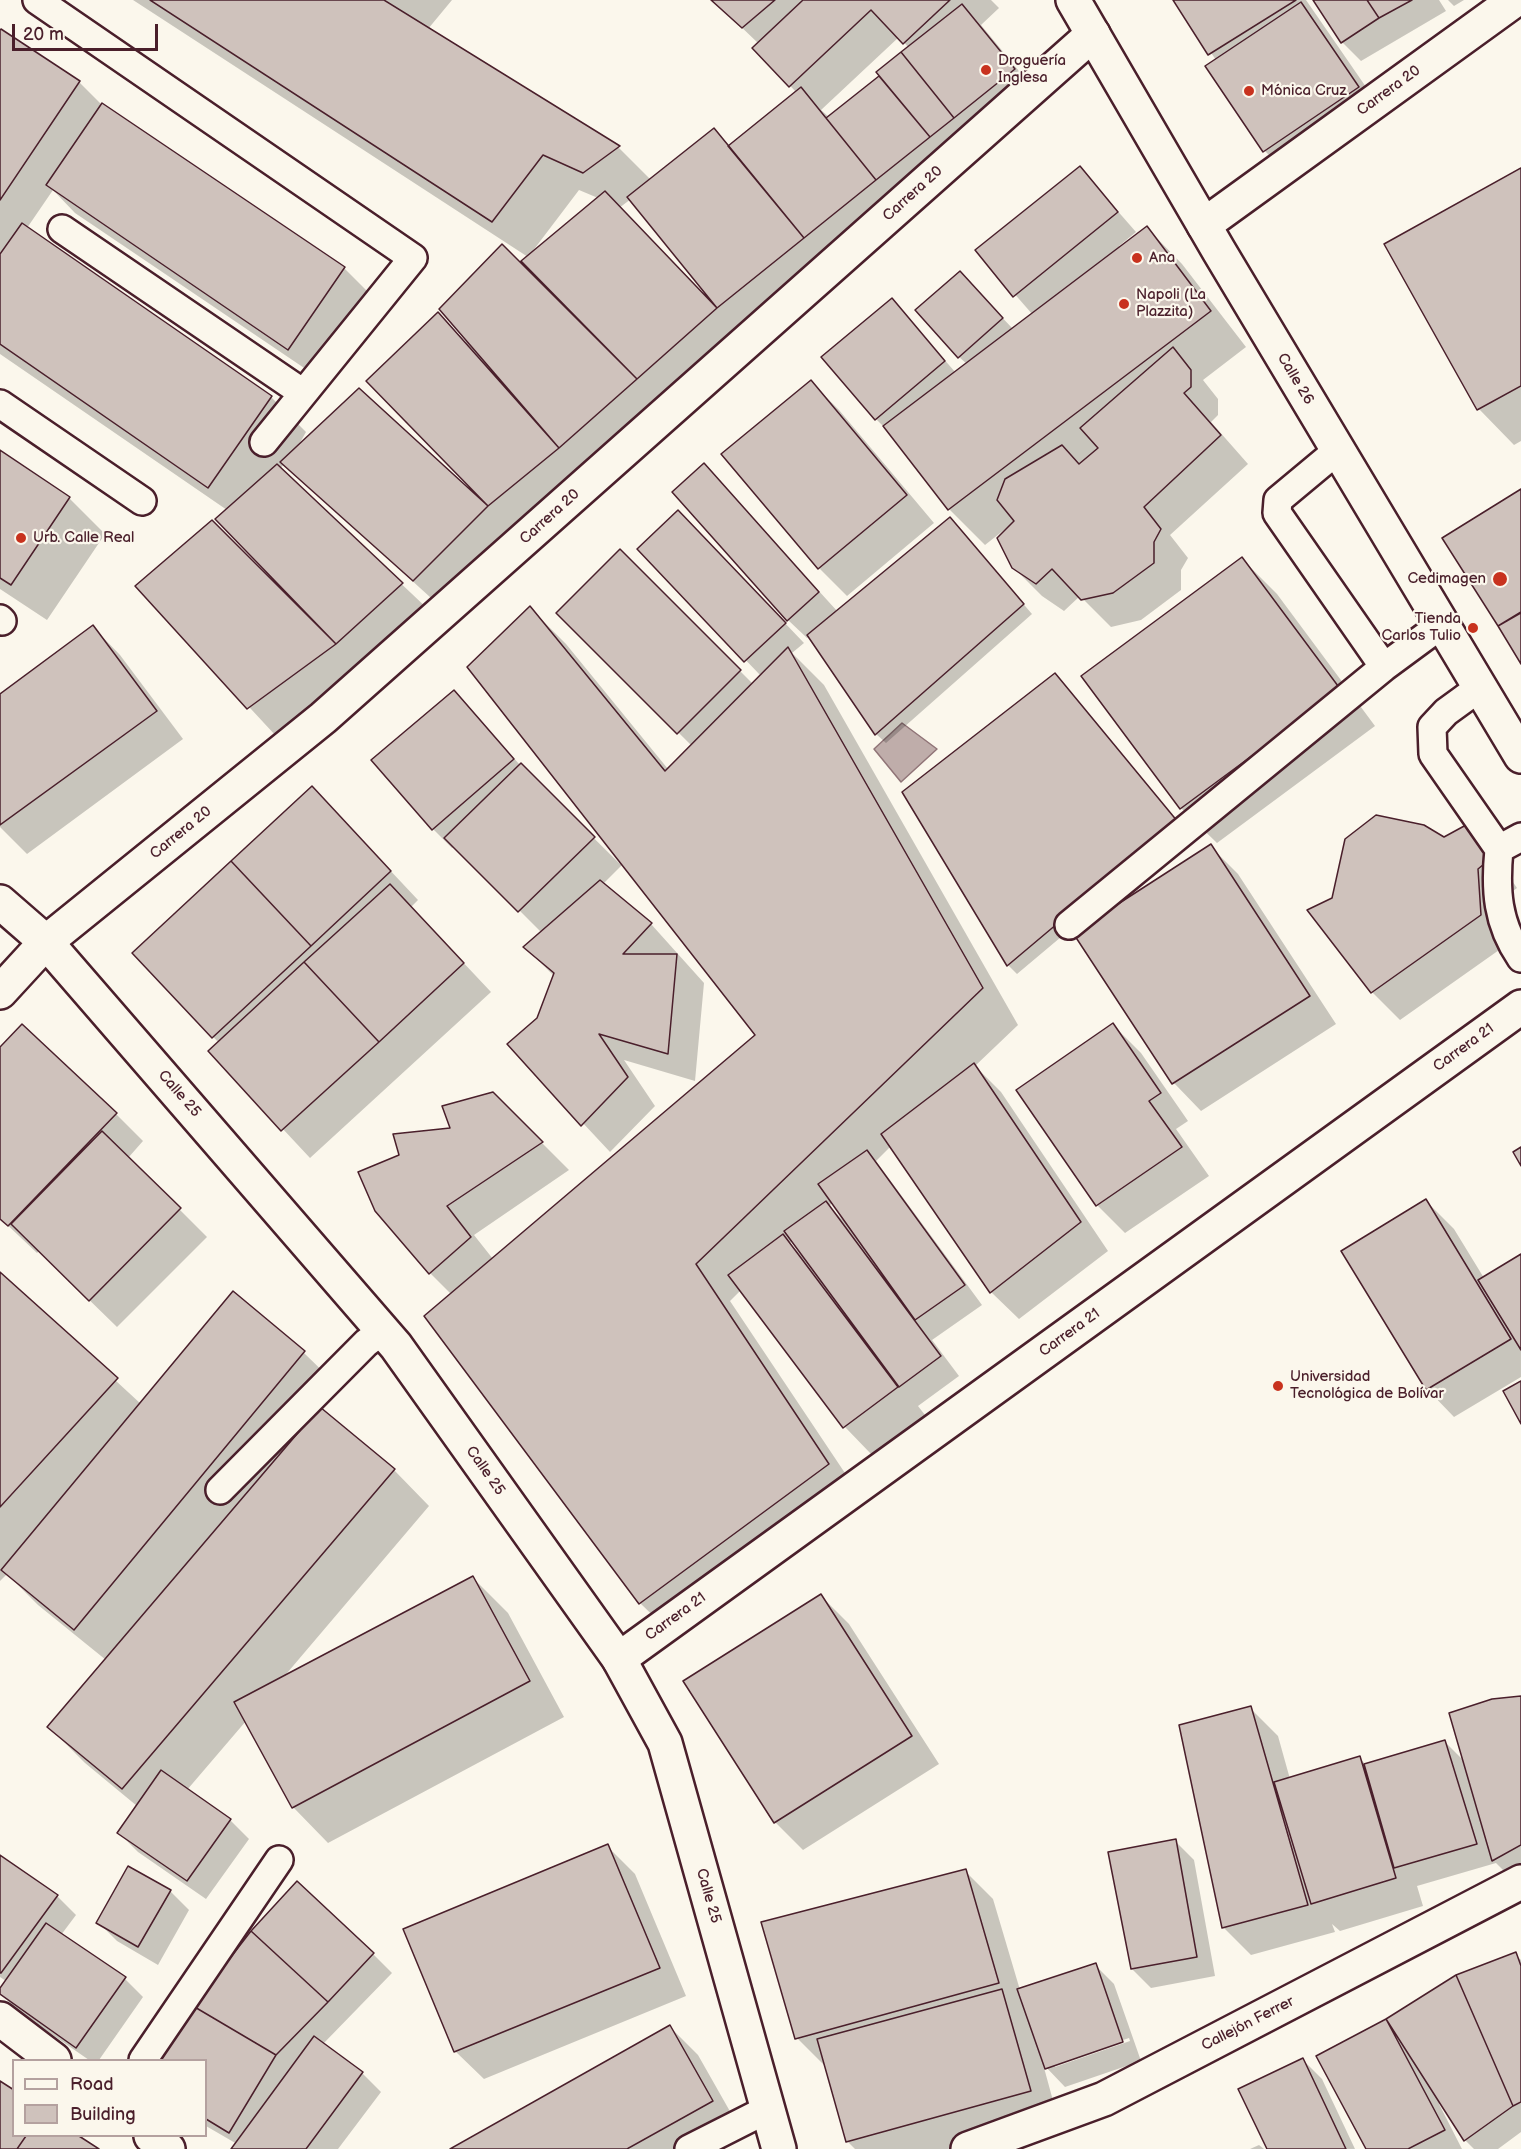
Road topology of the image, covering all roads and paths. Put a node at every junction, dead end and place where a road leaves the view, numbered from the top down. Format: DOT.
graph roads {
  1 [pos="37,0"];
  2 [pos="1073,0"];
  3 [pos="1515,0"];
  4 [pos="1093,34"];
  5 [pos="1204,225"];
  6 [pos="62,229"];
  7 [pos="303,393"];
  8 [pos="0,404"];
  9 [pos="264,442"];
  10 [pos="1338,450"];
  11 [pos="142,501"];
  12 [pos="1441,625"];
  13 [pos="1384,667"];
  14 [pos="1479,688"];
  15 [pos="1521,756"];
  16 [pos="1510,843"];
  17 [pos="0,902"];
  18 [pos="1069,925"];
  19 [pos="46,942"];
  20 [pos="1521,958"];
  21 [pos="0,992"];
  22 [pos="1521,1007"];
  23 [pos="383,1330"];
  24 [pos="220,1490"];
  25 [pos="619,1659"];
  26 [pos="279,1860"];
  27 [pos="1521,1882"];
  28 [pos="0,2019"];
  29 [pos="51,2059"];
  30 [pos="144,2059"];
  31 [pos="768,2109"];
  32 [pos="152,2137"];
  33 [pos="168,2149"];
  34 [pos="689,2149"];
  35 [pos="780,2149"];
  36 [pos="968,2149"];
  1 -- 7 [label="lane"];
  2 -- 4 [label="street, Calle 26"];
  3 -- 5 [label="street, Carrera 20"];
  4 -- 5 [label="street, Calle 26"];
  4 -- 19 [label="street, Carrera 20"];
  5 -- 10 [label="street, Calle 26"];
  6 -- 7 [label="lane"];
  7 -- 9 [label="lane"];
  8 -- 11 [label="lane"];
  10 -- 12 [label="street, Calle 26"];
  10 -- 13 [label="lane"];
  12 -- 13 [label="lane"];
  12 -- 14 [label="street, Calle 26"];
  13 -- 18 [label="lane"];
  14 -- 15 [label="street, Calle 26"];
  14 -- 16 [label="lane"];
  16 -- 20 [label="lane"];
  17 -- 19 [label="street, Calle 25"];
  19 -- 21 [label="street, Carrera 20"];
  19 -- 23 [label="street, Calle 25"];
  22 -- 25 [label="street, Carrera 21"];
  23 -- 24 [label="lane"];
  23 -- 25 [label="street, Calle 25"];
  25 -- 31 [label="street, Calle 25"];
  26 -- 30 [label="lane"];
  27 -- 36 [label="street, Callejón Ferrer"];
  28 -- 29 [label="street"];
  31 -- 34 [label="lane"];
  31 -- 35 [label="street, Calle 25"];
  32 -- 33 [label="street"];
}
